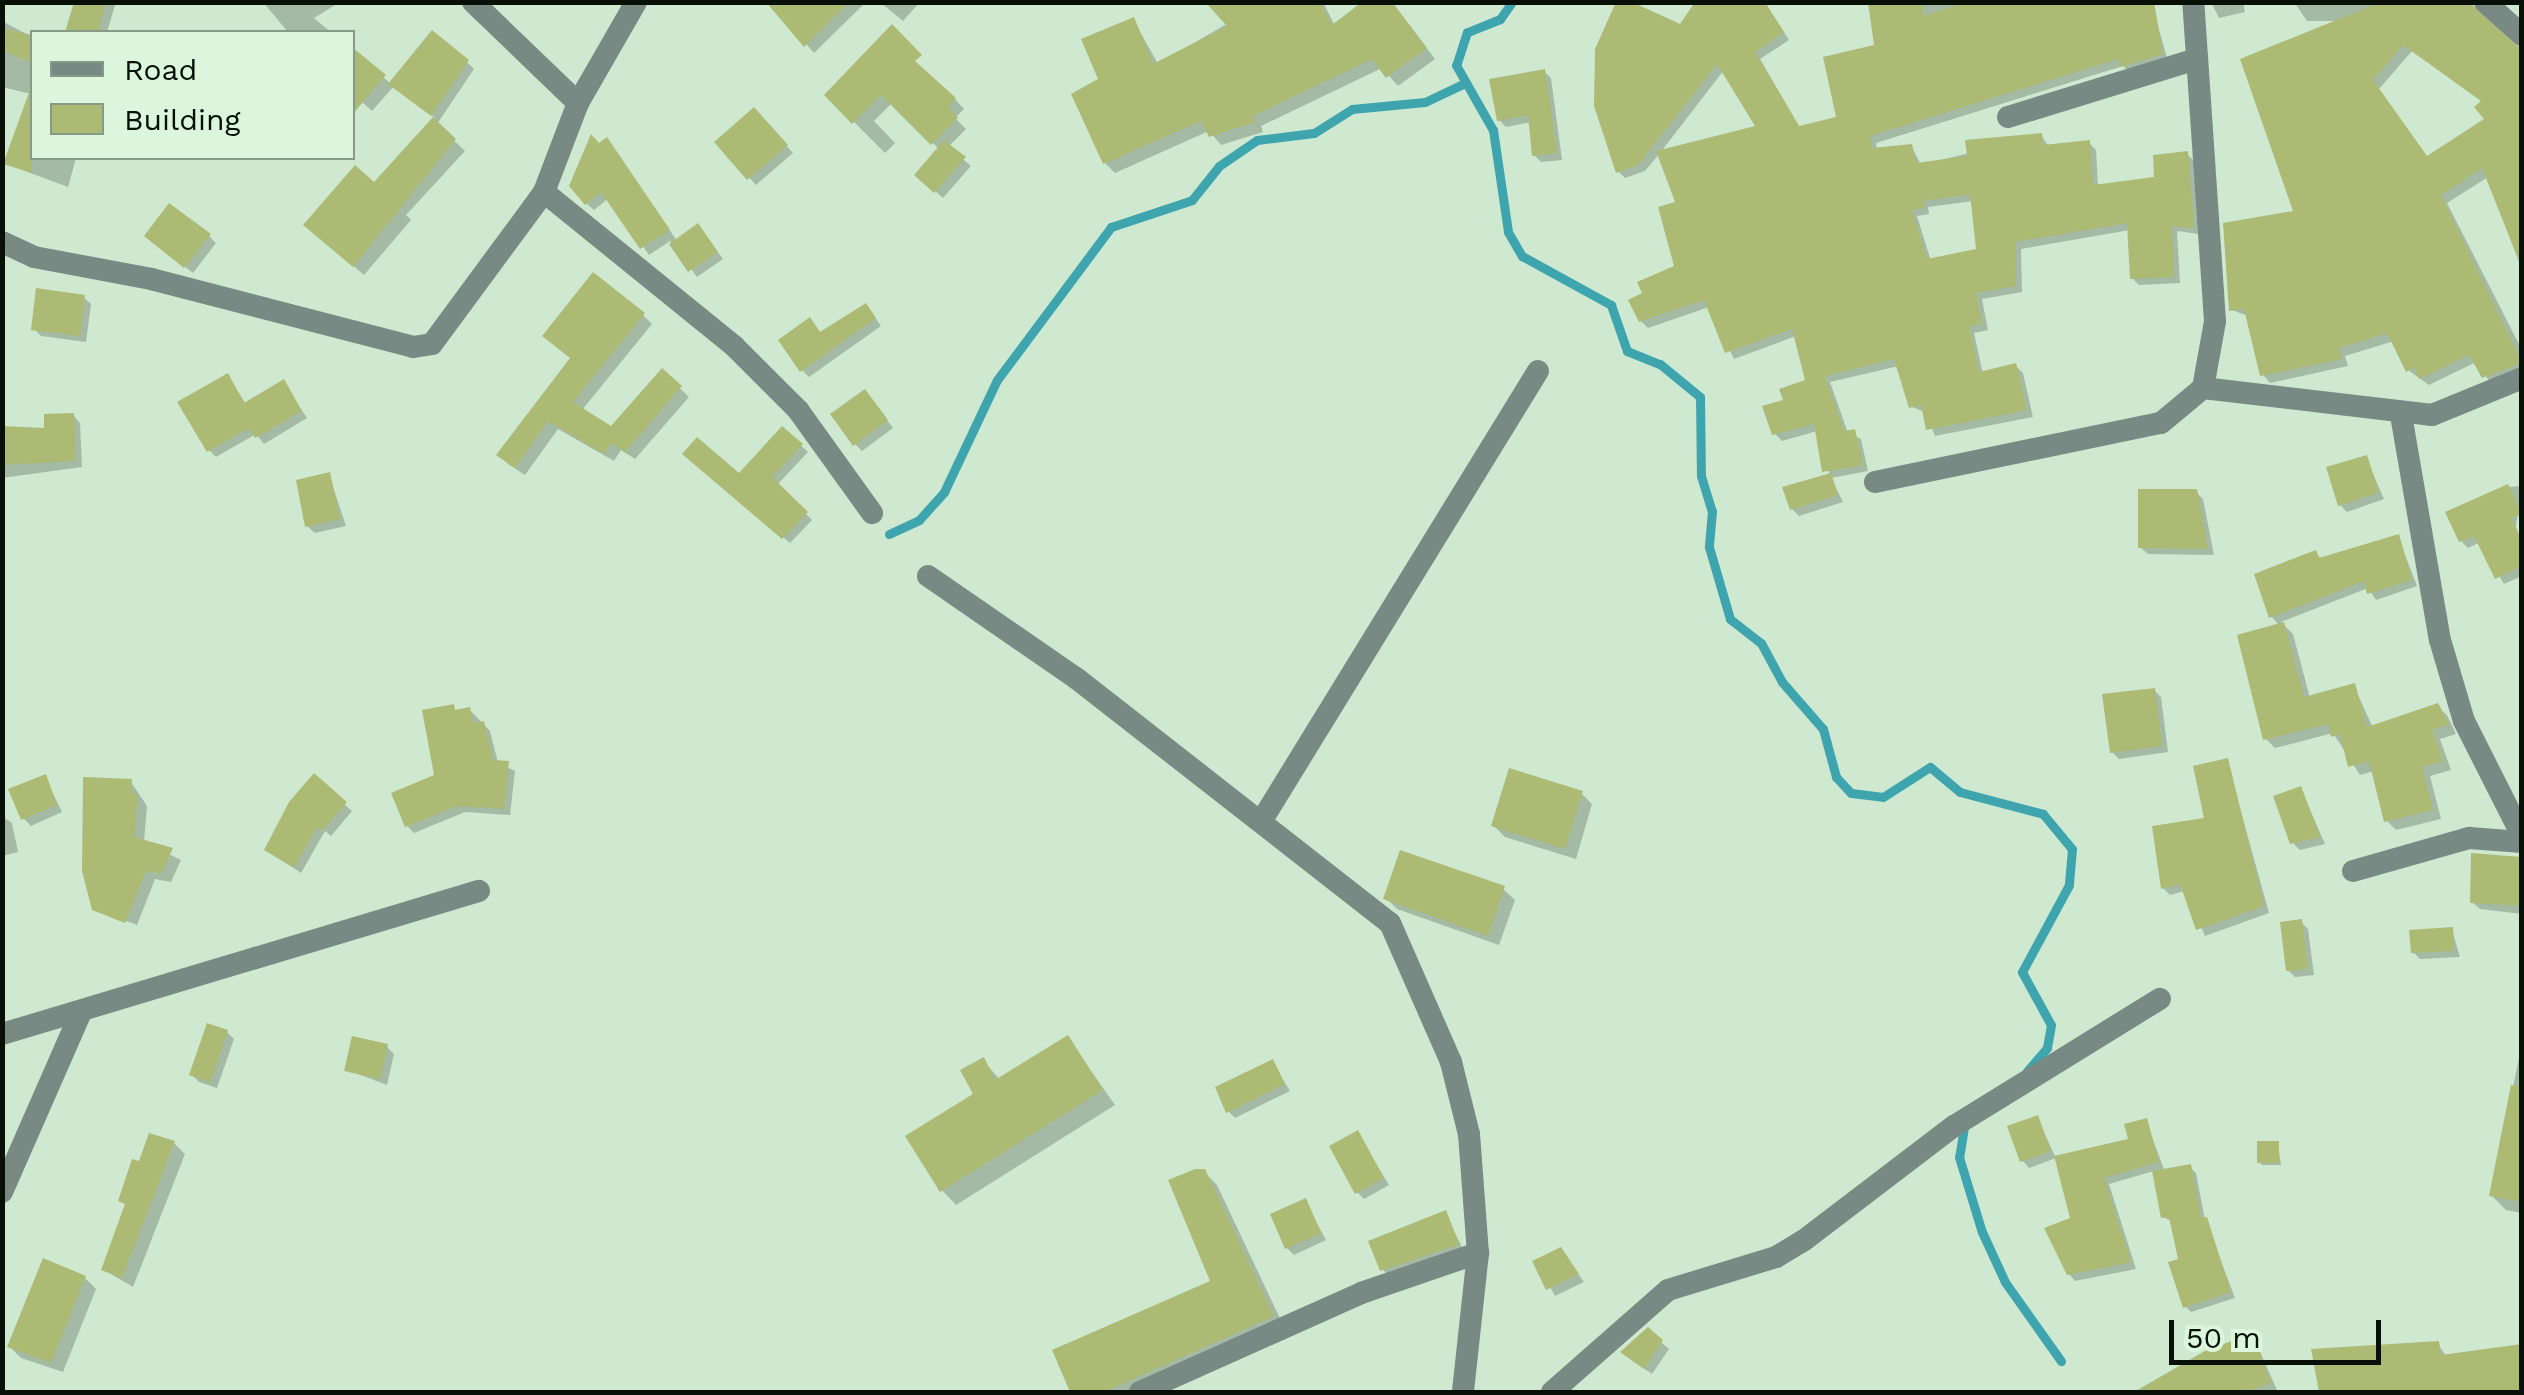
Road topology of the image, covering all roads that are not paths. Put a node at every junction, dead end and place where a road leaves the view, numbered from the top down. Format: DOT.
graph roads {
  1 [pos="473,2"];
  2 [pos="636,2"];
  3 [pos="2193,2"];
  4 [pos="2485,2"];
  5 [pos="2522,36"];
  6 [pos="2197,59"];
  7 [pos="578,103"];
  8 [pos="2008,117"];
  9 [pos="544,192"];
  10 [pos="2,242"];
  11 [pos="1538,371"];
  12 [pos="2522,378"];
  13 [pos="2203,388"];
  14 [pos="2401,414"];
  15 [pos="1875,482"];
  16 [pos="872,513"];
  17 [pos="928,576"];
  18 [pos="1262,820"];
  19 [pos="2522,839"];
  20 [pos="2353,871"];
  21 [pos="478,891"];
  22 [pos="2160,999"];
  23 [pos="81,1012"];
  24 [pos="2,1034"];
  25 [pos="2,1192"];
  26 [pos="1478,1253"];
  27 [pos="1140,1392"];
  28 [pos="1463,1392"];
  29 [pos="1552,1392"];
  1 -- 7 [label="street"];
  2 -- 7 [label="street"];
  3 -- 6 [label="street"];
  4 -- 5 [label="street"];
  6 -- 8 [label="street"];
  6 -- 13 [label="street"];
  7 -- 9 [label="street"];
  9 -- 10 [label="street"];
  9 -- 16 [label="street"];
  11 -- 18 [label="street"];
  12 -- 14 [label="street"];
  13 -- 14 [label="street"];
  13 -- 15 [label="street"];
  14 -- 19 [label="street"];
  17 -- 18 [label="street"];
  18 -- 26 [label="street"];
  19 -- 20 [label="street"];
  21 -- 23 [label="street"];
  22 -- 29 [label="street"];
  23 -- 24 [label="street"];
  23 -- 25 [label="street"];
  26 -- 27 [label="street"];
  26 -- 28 [label="street"];
}
